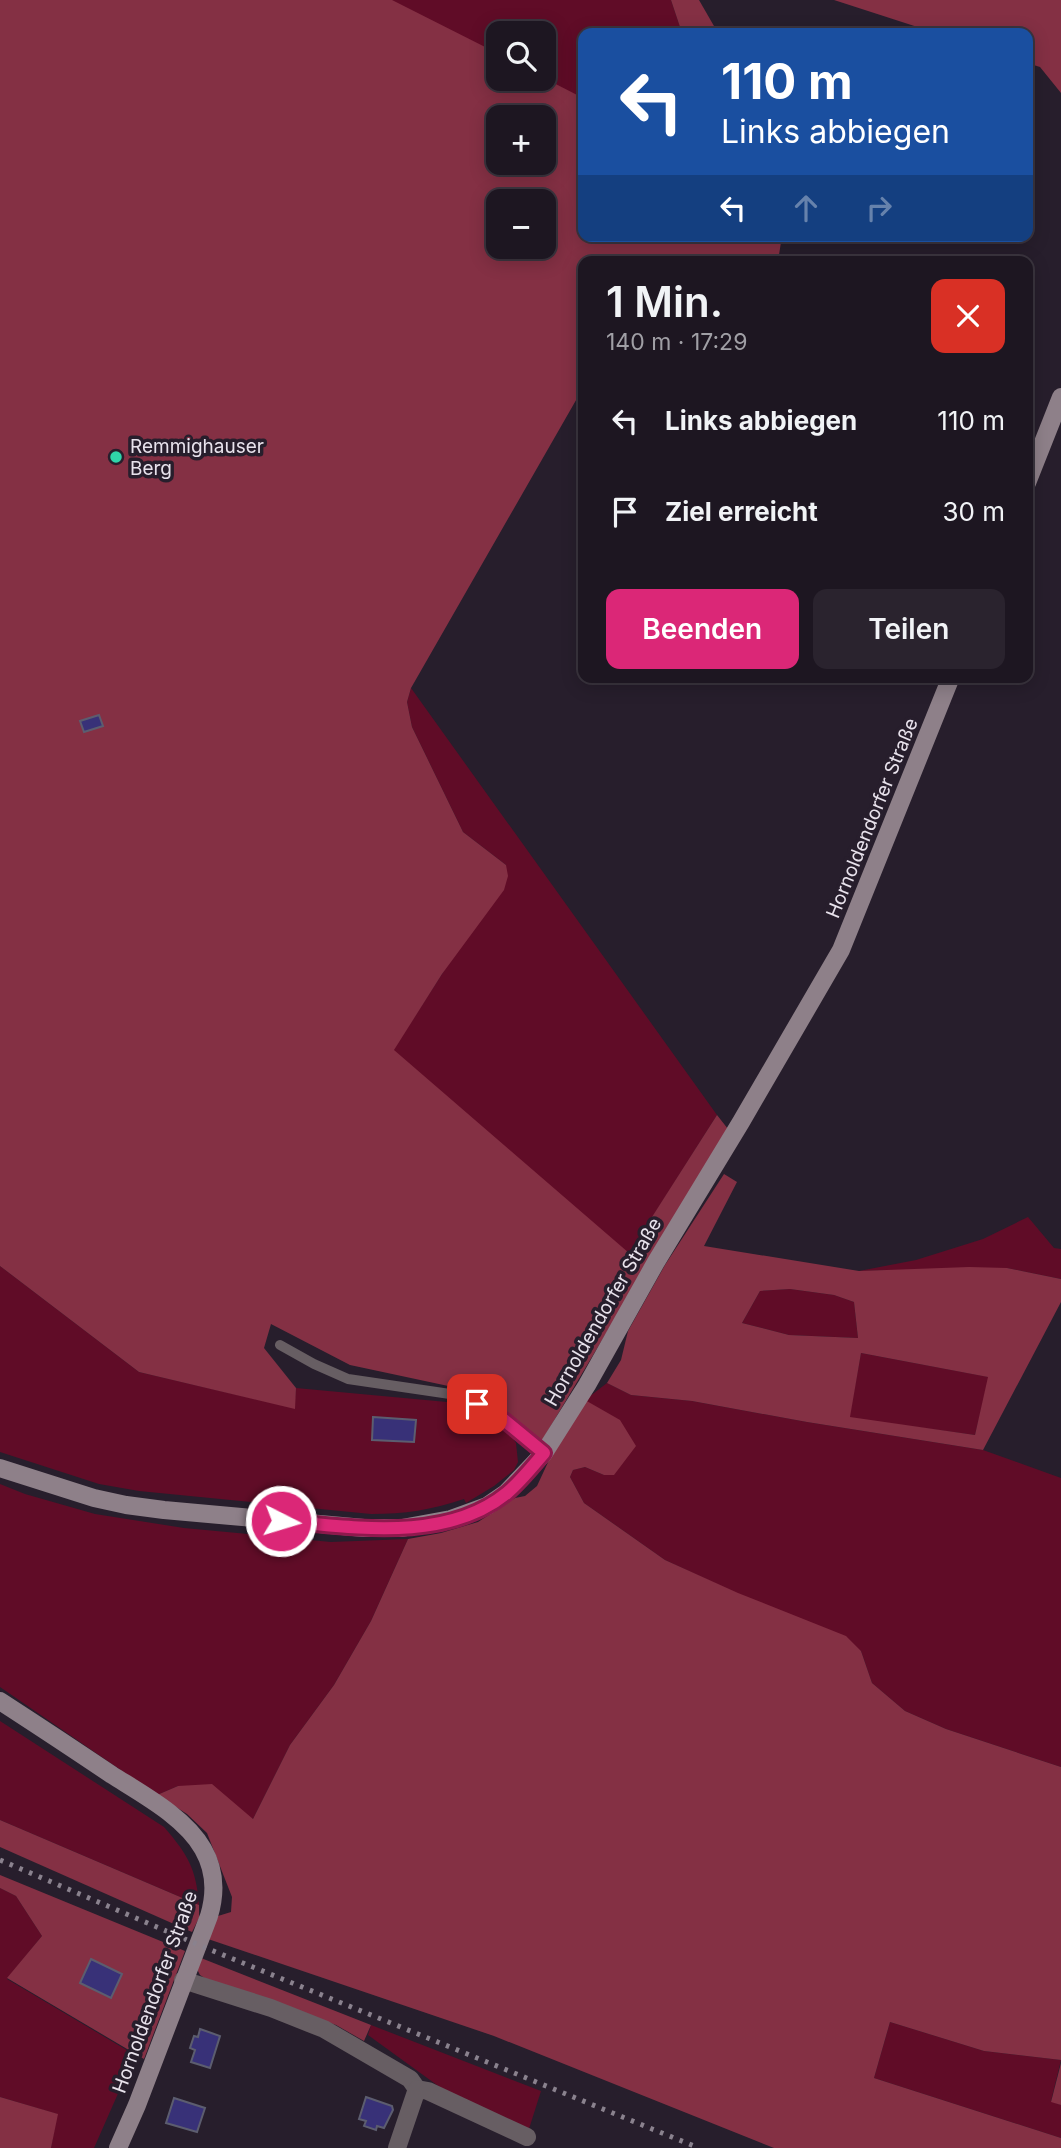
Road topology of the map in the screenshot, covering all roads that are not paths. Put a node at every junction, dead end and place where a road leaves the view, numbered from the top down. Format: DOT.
graph roads {
  1 [pos="1061,397"];
  2 [pos="1033,468"];
  3 [pos="949,683"];
  4 [pos="280,1345"];
  5 [pos="544,1453"];
  6 [pos="0,1468"];
  7 [pos="0,1701"];
  8 [pos="183,1980"];
  9 [pos="417,2089"];
  10 [pos="527,2137"];
  11 [pos="118,2148"];
  12 [pos="397,2148"];
  1 -- 2 [label="street"];
  3 -- 5 [label="street, Hornoldendorfer Straße"];
  4 -- 5 [label="lane"];
  5 -- 6 [label="street, Hornoldendorfer Straße"];
  7 -- 8 [label="street, Hornoldendorfer Straße"];
  8 -- 9 [label="street"];
  8 -- 11 [label="street, Hornoldendorfer Straße"];
  9 -- 10 [label="street"];
  9 -- 12 [label="street"];
}
